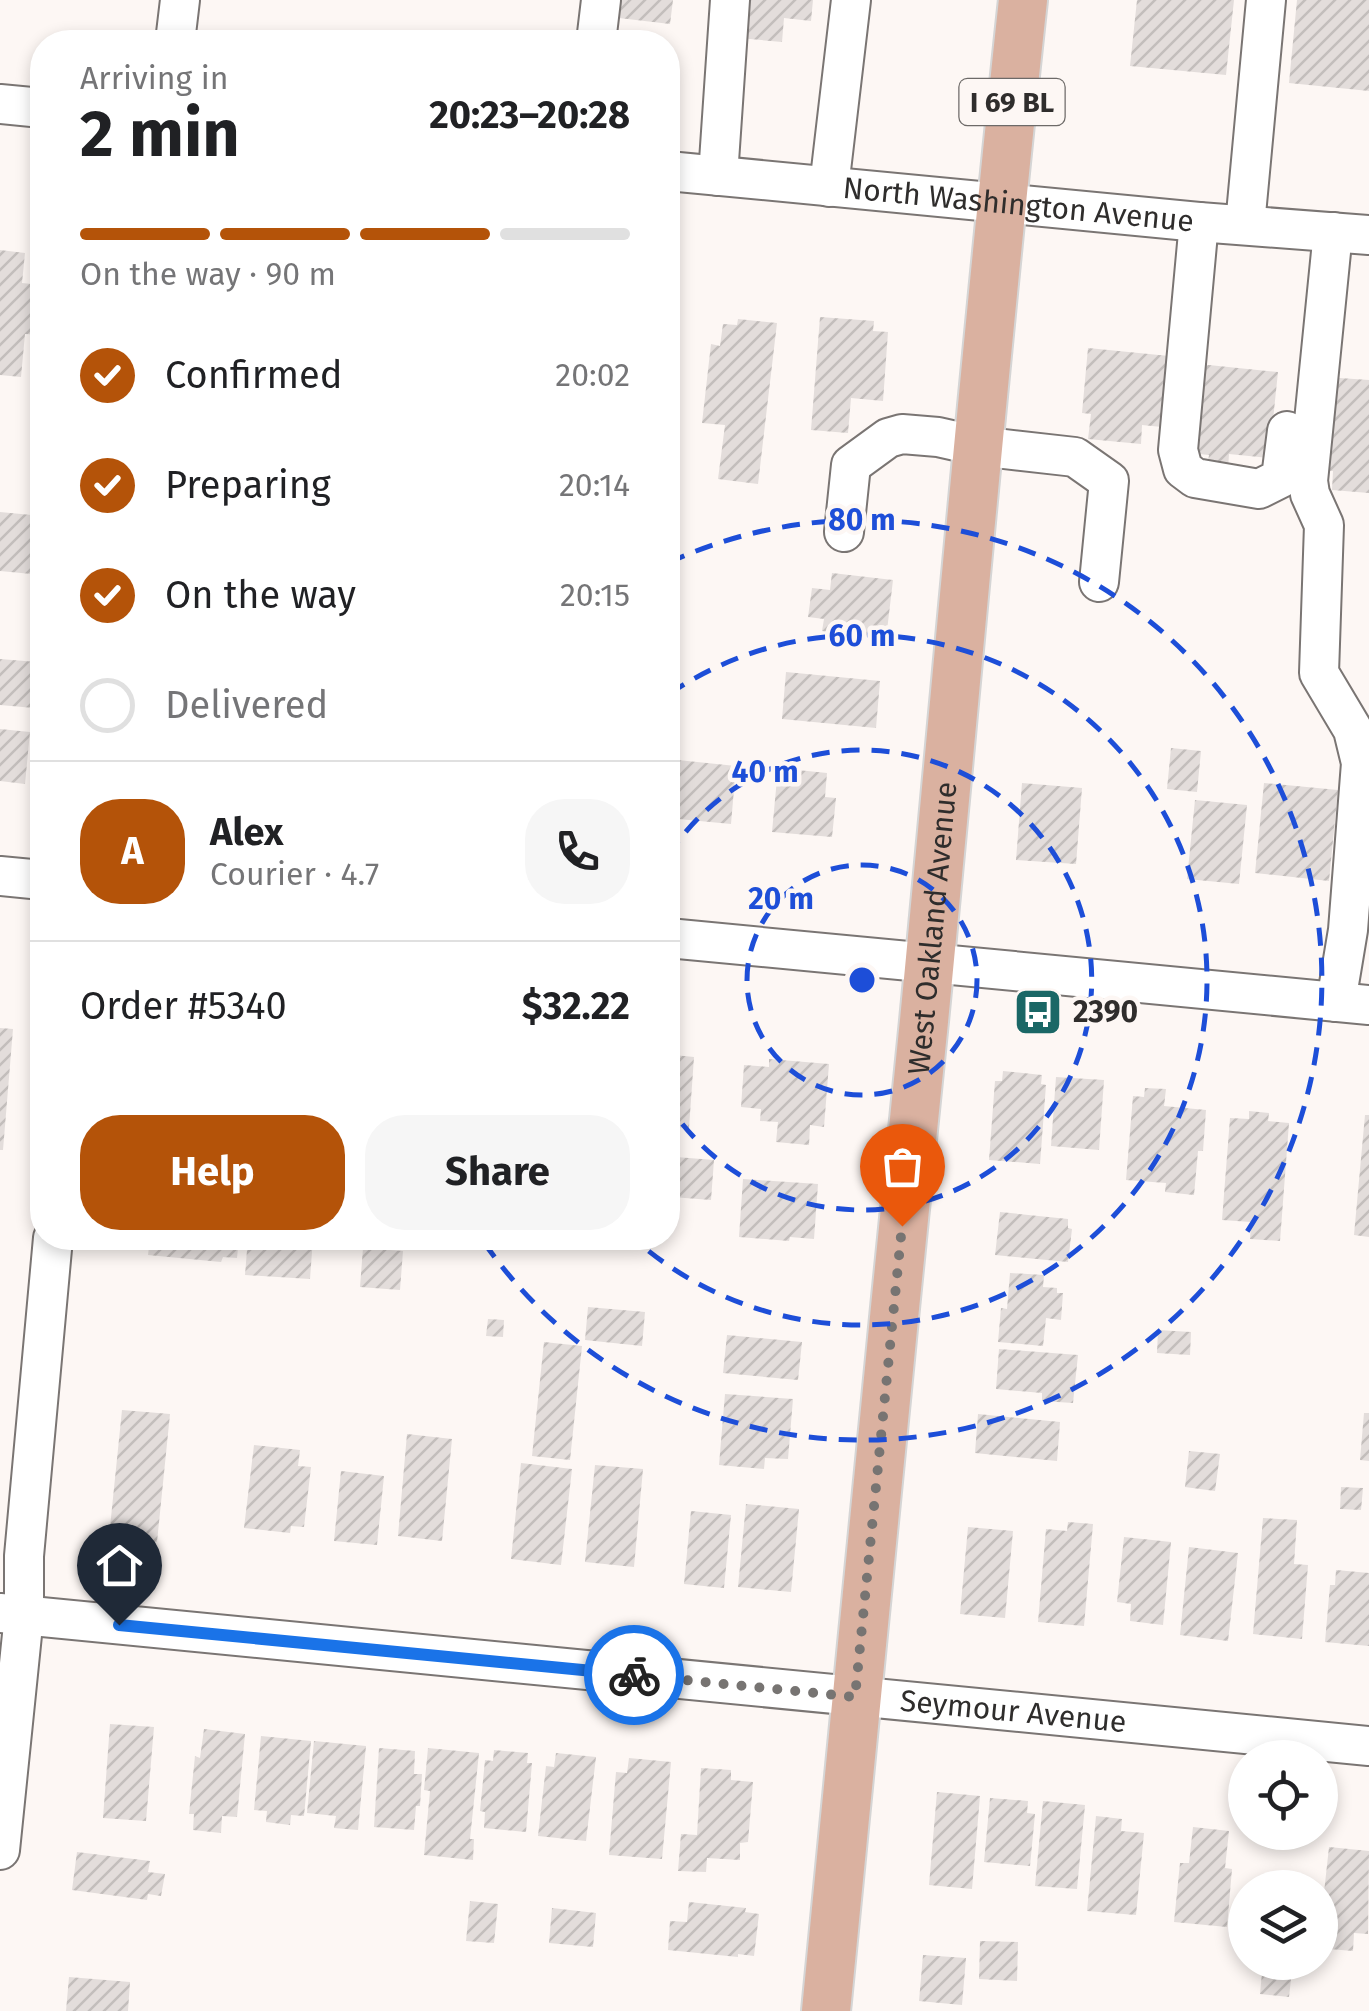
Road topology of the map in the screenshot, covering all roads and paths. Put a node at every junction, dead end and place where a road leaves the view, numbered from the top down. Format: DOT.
graph roads {
  1 [pos="180,0"];
  2 [pos="601,0"];
  3 [pos="730,0"];
  4 [pos="827,0"];
  5 [pos="851,0"];
  6 [pos="1023,0"];
  7 [pos="1266,0"];
  8 [pos="176,30"];
  9 [pos="597,30"];
  10 [pos="0,104"];
  11 [pos="30,107"];
  12 [pos="680,172"];
  13 [pos="718,176"];
  14 [pos="816,185"];
  15 [pos="1001,203"];
  16 [pos="1199,222"];
  17 [pos="1245,226"];
  18 [pos="1337,232"];
  19 [pos="978,446"];
  20 [pos="844,532"];
  21 [pos="1099,582"];
  22 [pos="0,876"];
  23 [pos="30,879"];
  24 [pos="680,939"];
  25 [pos="929,962"];
  26 [pos="1353,1004"];
  27 [pos="51,1250"];
  28 [pos="12,1614"];
  29 [pos="855,1697"];
  30 [pos="1369,1746"];
  31 [pos="0,1850"];
  32 [pos="826,2011"];
  1 -- 8 [label="street"];
  2 -- 9 [label="street"];
  3 -- 13 [label="street"];
  4 -- 14 [label="street"];
  5 -- 14 [label="street"];
  6 -- 15 [label="main road, I 69 BL"];
  7 -- 17 [label="street"];
  10 -- 11 [label="street"];
  12 -- 13 [label="street, North Washington Avenue"];
  13 -- 14 [label="street, North Washington Avenue"];
  14 -- 15 [label="street, North Washington Avenue"];
  15 -- 16 [label="street, North Washington Avenue"];
  15 -- 19 [label="main road, West Oakland Avenue / I 69 BL"];
  16 -- 17 [label="street, North Washington Avenue"];
  16 -- 18 [label="street"];
  17 -- 18 [label="street, North Washington Avenue"];
  18 -- 26 [label="street"];
  19 -- 20 [label="street"];
  19 -- 21 [label="street"];
  19 -- 25 [label="main road, West Oakland Avenue / I 69 BL"];
  22 -- 23 [label="street"];
  24 -- 25 [label="street"];
  25 -- 26 [label="street"];
  25 -- 29 [label="main road, West Oakland Avenue / I 69 BL"];
  27 -- 28 [label="street"];
  28 -- 29 [label="street, Seymour Avenue"];
  28 -- 31 [label="street"];
  29 -- 30 [label="street, Seymour Avenue"];
  29 -- 32 [label="main road, West Oakland Avenue / I 69 BL"];
}
